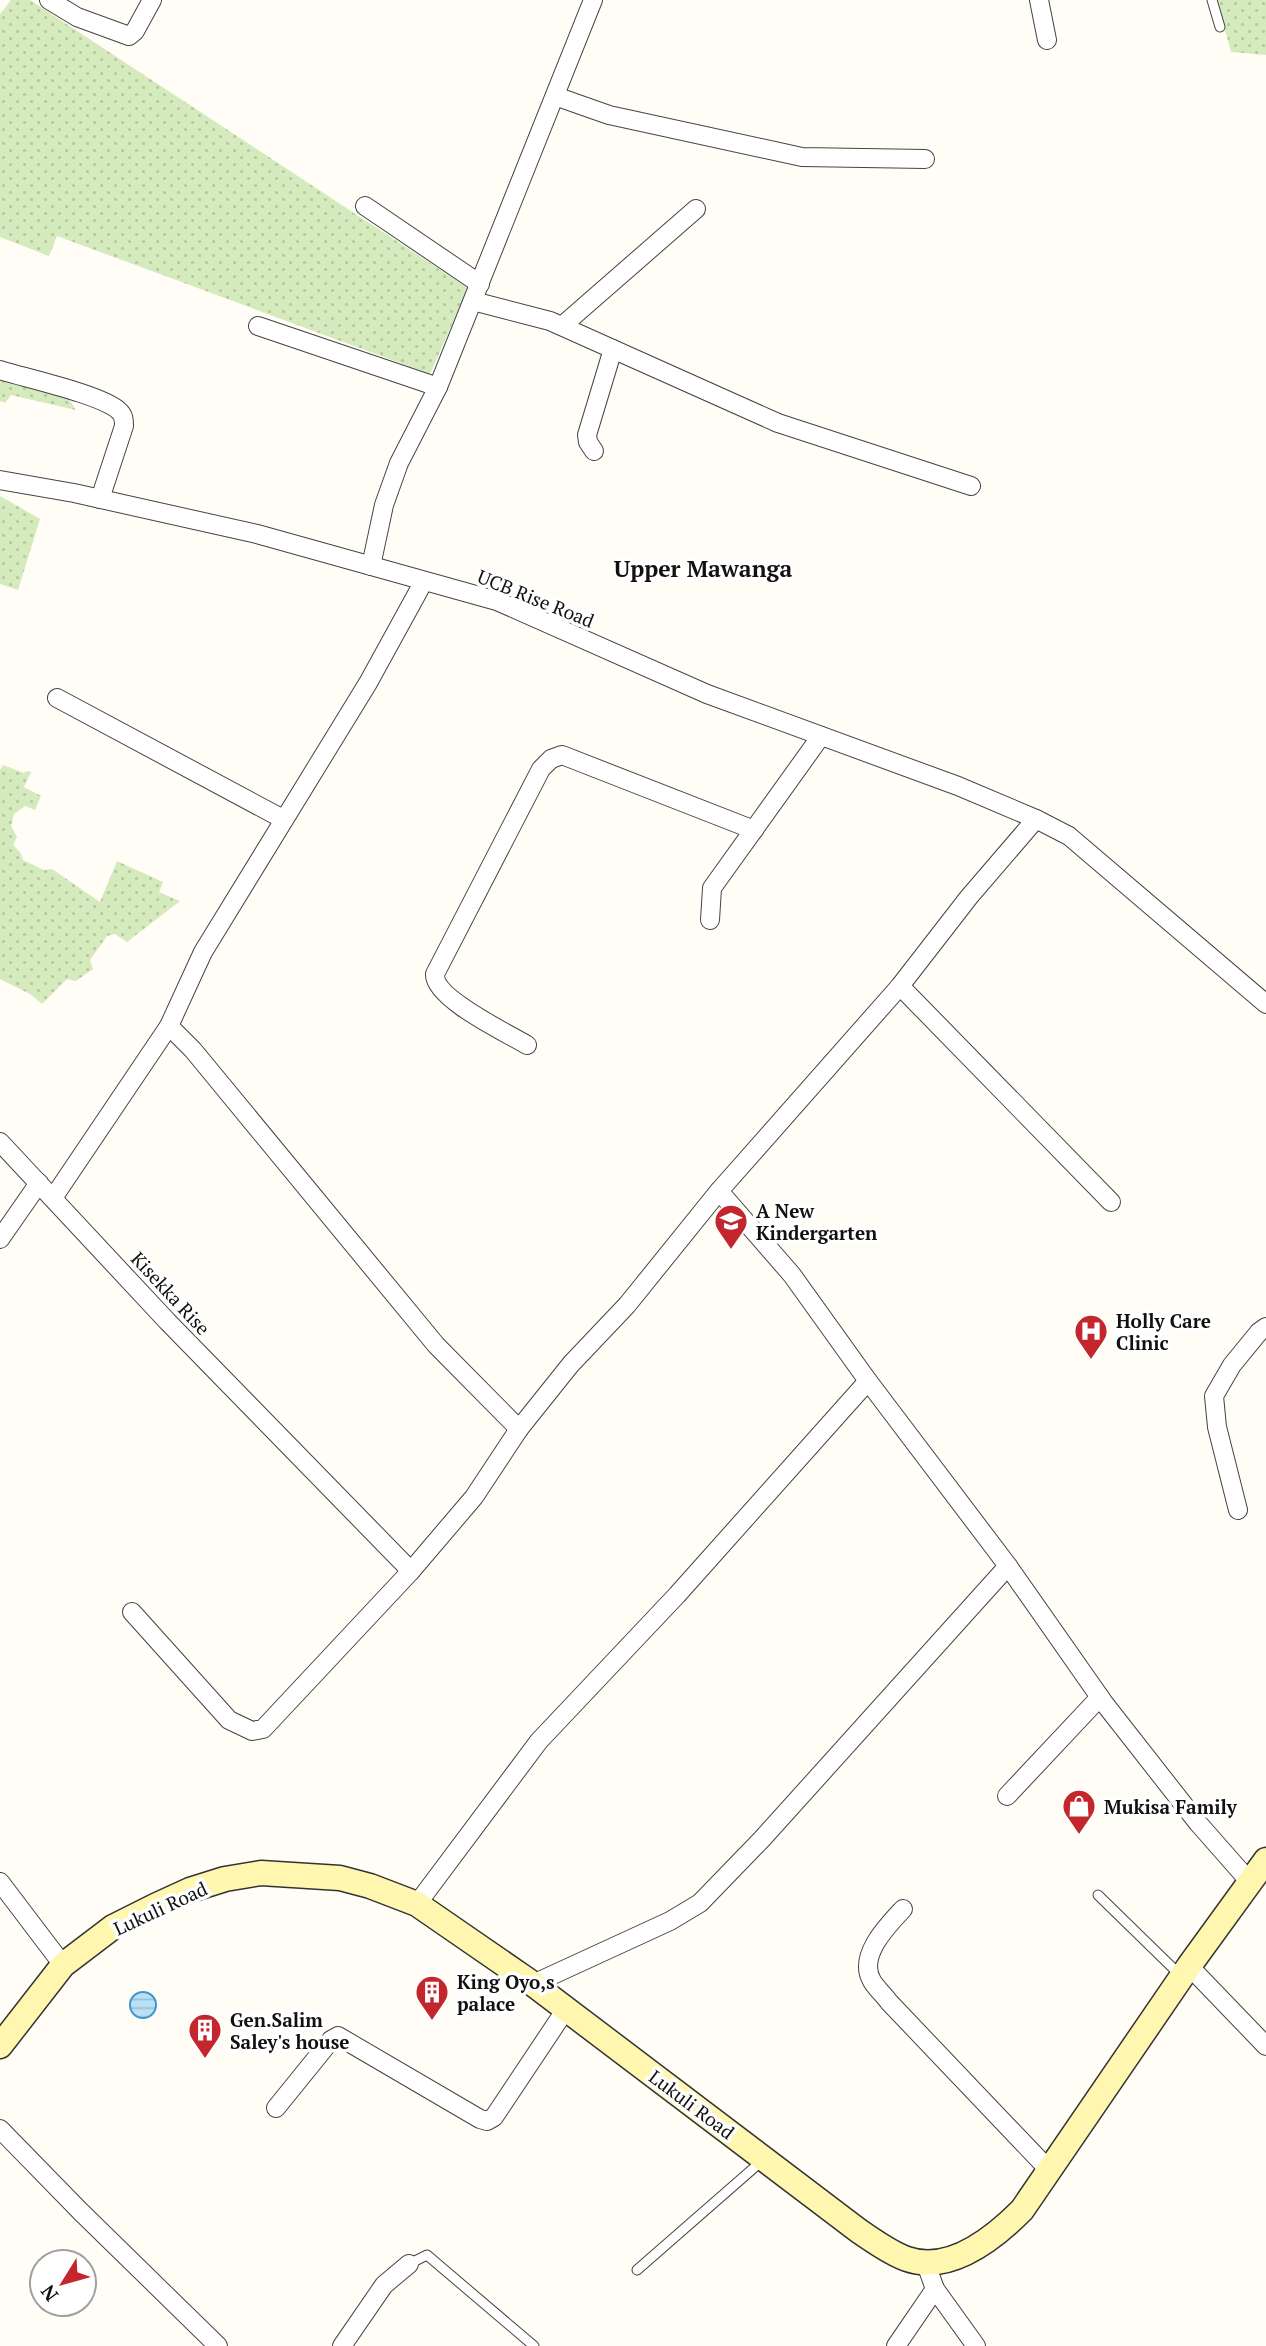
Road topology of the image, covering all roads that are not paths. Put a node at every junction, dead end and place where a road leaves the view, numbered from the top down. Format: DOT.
graph roads {
  1 [pos="49,0"];
  2 [pos="152,0"];
  3 [pos="593,0"];
  4 [pos="1039,0"];
  5 [pos="1212,0"];
  6 [pos="1220,27"];
  7 [pos="1047,40"];
  8 [pos="555,96"];
  9 [pos="925,159"];
  10 [pos="365,206"];
  11 [pos="696,209"];
  12 [pos="477,293"];
  13 [pos="258,326"];
  14 [pos="562,326"];
  15 [pos="613,349"];
  16 [pos="0,370"];
  17 [pos="438,387"];
  18 [pos="594,451"];
  19 [pos="0,480"];
  20 [pos="971,486"];
  21 [pos="100,499"];
  22 [pos="370,566"];
  23 [pos="424,581"];
  24 [pos="57,698"];
  25 [pos="821,736"];
  26 [pos="283,819"];
  27 [pos="1037,819"];
  28 [pos="754,830"];
  29 [pos="710,920"];
  30 [pos="900,986"];
  31 [pos="1266,1004"];
  32 [pos="169,1026"];
  33 [pos="527,1045"];
  34 [pos="0,1142"];
  35 [pos="39,1184"];
  36 [pos="719,1191"];
  37 [pos="53,1198"];
  38 [pos="1111,1202"];
  39 [pos="0,1239"];
  40 [pos="1266,1327"];
  41 [pos="868,1381"];
  42 [pos="519,1429"];
  43 [pos="1238,1510"];
  44 [pos="1009,1566"];
  45 [pos="411,1570"];
  46 [pos="132,1612"];
  47 [pos="1100,1697"];
  48 [pos="1007,1796"];
  49 [pos="1266,1860"];
  50 [pos="1249,1881"];
  51 [pos="0,1882"];
  52 [pos="1098,1895"];
  53 [pos="417,1904"];
  54 [pos="903,1909"];
  55 [pos="63,1965"];
  56 [pos="1185,1971"];
  57 [pos="533,1984"];
  58 [pos="566,2009"];
  59 [pos="0,2046"];
  60 [pos="1266,2046"];
  61 [pos="276,2108"];
  62 [pos="0,2129"];
  63 [pos="764,2159"];
  64 [pos="1049,2170"];
  65 [pos="409,2264"];
  66 [pos="926,2264"];
  67 [pos="637,2270"];
  68 [pos="935,2289"];
  69 [pos="218,2346"];
  70 [pos="342,2346"];
  71 [pos="534,2346"];
  72 [pos="897,2346"];
  73 [pos="976,2346"];
  1 -- 2 [label="street"];
  3 -- 8 [label="street"];
  4 -- 7 [label="street"];
  5 -- 6 [label="lane"];
  8 -- 9 [label="street"];
  8 -- 12 [label="street"];
  10 -- 12 [label="street"];
  11 -- 14 [label="street"];
  12 -- 14 [label="street"];
  12 -- 17 [label="street"];
  13 -- 17 [label="street"];
  14 -- 15 [label="street"];
  15 -- 18 [label="street"];
  15 -- 20 [label="street"];
  16 -- 21 [label="street"];
  17 -- 22 [label="street"];
  19 -- 21 [label="street, UCB Rise Road"];
  21 -- 22 [label="street, UCB Rise Road"];
  22 -- 23 [label="street, UCB Rise Road"];
  23 -- 25 [label="street, UCB Rise Road"];
  23 -- 26 [label="street"];
  24 -- 26 [label="street"];
  25 -- 27 [label="street, UCB Rise Road"];
  25 -- 28 [label="street"];
  26 -- 32 [label="street"];
  27 -- 30 [label="street"];
  27 -- 31 [label="street, UCB Rise Road"];
  28 -- 29 [label="street"];
  28 -- 33 [label="street"];
  30 -- 36 [label="street"];
  30 -- 38 [label="street"];
  32 -- 37 [label="street"];
  32 -- 42 [label="street"];
  34 -- 35 [label="street, Kisekka Rise"];
  35 -- 37 [label="street, Kisekka Rise"];
  35 -- 39 [label="street"];
  36 -- 41 [label="street"];
  36 -- 42 [label="street"];
  37 -- 45 [label="street, Kisekka Rise"];
  40 -- 43 [label="street"];
  41 -- 44 [label="street"];
  41 -- 53 [label="street"];
  42 -- 45 [label="street"];
  44 -- 47 [label="street"];
  44 -- 57 [label="street"];
  45 -- 46 [label="street"];
  47 -- 48 [label="street"];
  47 -- 50 [label="street"];
  49 -- 50 [label="street"];
  50 -- 56 [label="street"];
  51 -- 55 [label="street"];
  52 -- 56 [label="lane"];
  53 -- 55 [label="street, Lukuli Road"];
  53 -- 57 [label="street, Lukuli Road"];
  54 -- 64 [label="street"];
  55 -- 59 [label="street, Lukuli Road"];
  56 -- 60 [label="street"];
  56 -- 64 [label="street"];
  57 -- 58 [label="street, Lukuli Road"];
  58 -- 61 [label="street"];
  58 -- 63 [label="street, Lukuli Road"];
  62 -- 69 [label="street"];
  63 -- 66 [label="street, Lukuli Road"];
  63 -- 67 [label="lane"];
  64 -- 66 [label="street"];
  65 -- 70 [label="street"];
  65 -- 71 [label="lane"];
  66 -- 68 [label="street"];
  68 -- 72 [label="street"];
  68 -- 73 [label="street"];
}
